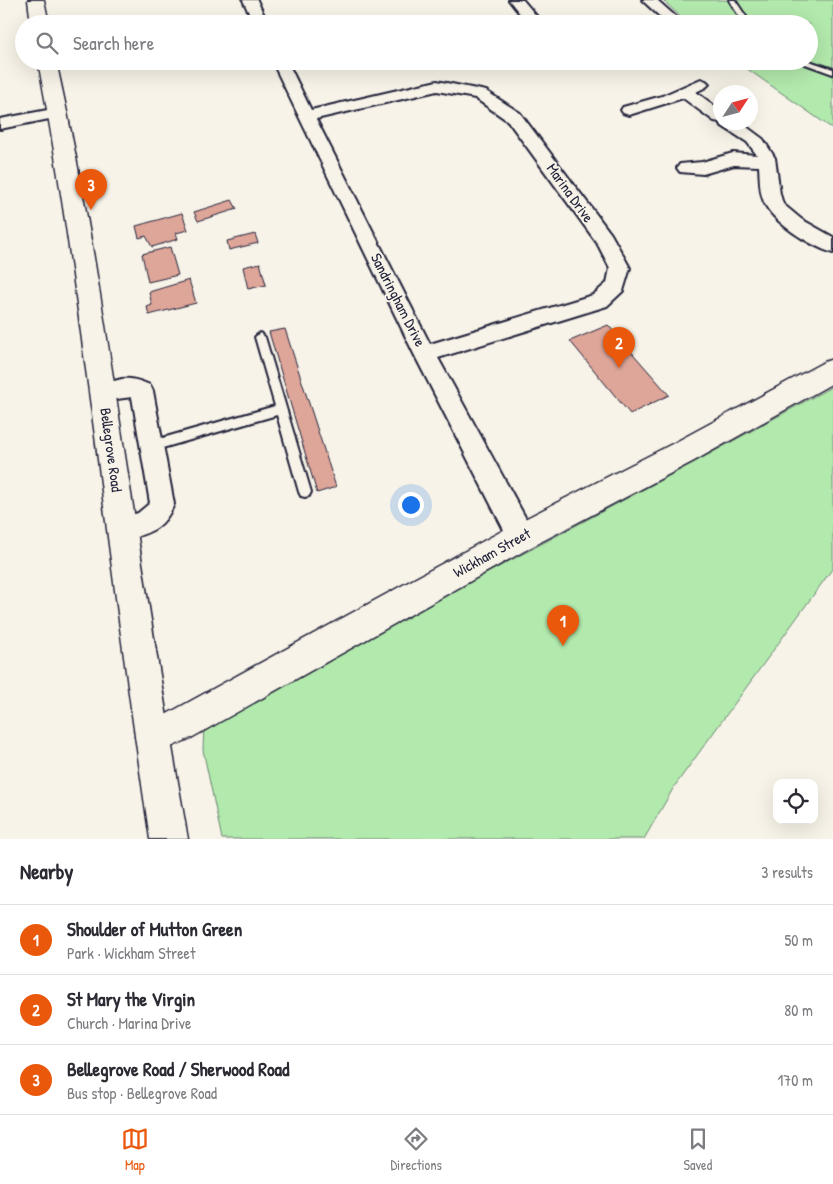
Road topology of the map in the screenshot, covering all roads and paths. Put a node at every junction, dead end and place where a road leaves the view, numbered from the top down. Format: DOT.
graph roads {
  1 [pos="36,0"];
  2 [pos="250,0"];
  3 [pos="516,0"];
  4 [pos="649,0"];
  5 [pos="732,0"];
  6 [pos="38,15"];
  7 [pos="257,15"];
  8 [pos="528,15"];
  9 [pos="666,15"];
  10 [pos="742,15"];
  11 [pos="818,67"];
  12 [pos="49,70"];
  13 [pos="283,70"];
  14 [pos="833,72"];
  15 [pos="702,84"];
  16 [pos="685,92"];
  17 [pos="629,110"];
  18 [pos="58,112"];
  19 [pos="713,112"];
  20 [pos="306,116"];
  21 [pos="0,124"];
  22 [pos="740,130"];
  23 [pos="766,161"];
  24 [pos="686,168"];
  25 [pos="833,246"];
  26 [pos="260,337"];
  27 [pos="425,354"];
  28 [pos="833,370"];
  29 [pos="102,392"];
  30 [pos="281,409"];
  31 [pos="152,446"];
  32 [pos="305,492"];
  33 [pos="122,529"];
  34 [pos="522,536"];
  35 [pos="153,737"];
  36 [pos="169,839"];
  1 -- 6 [label="main road"];
  2 -- 7 [label="street"];
  3 -- 8 [label="street"];
  4 -- 9 [label="street"];
  5 -- 10 [label="lane"];
  11 -- 14 [label="lane"];
  12 -- 18 [label="main road, Bellegrove Road"];
  13 -- 20 [label="street, Sandringham Drive"];
  15 -- 16 [label="street"];
  16 -- 17 [label="street"];
  16 -- 19 [label="street"];
  18 -- 21 [label="street"];
  18 -- 29 [label="main road, Bellegrove Road"];
  20 -- 27 [label="street, Sandringham Drive"];
  20 -- 27 [label="street, Marina Drive"];
  22 -- 23 [label="street"];
  23 -- 24 [label="street"];
  23 -- 25 [label="street"];
  26 -- 30 [label="lane"];
  27 -- 34 [label="street, Sandringham Drive"];
  28 -- 34 [label="main road, Wickham Street"];
  29 -- 31 [label="street"];
  29 -- 33 [label="main road, Bellegrove Road"];
  30 -- 31 [label="lane"];
  30 -- 32 [label="lane"];
  31 -- 33 [label="street"];
  33 -- 35 [label="main road, Bellegrove Road"];
  34 -- 35 [label="main road, Wickham Street"];
  35 -- 36 [label="main road, Bellegrove Road"];
}
